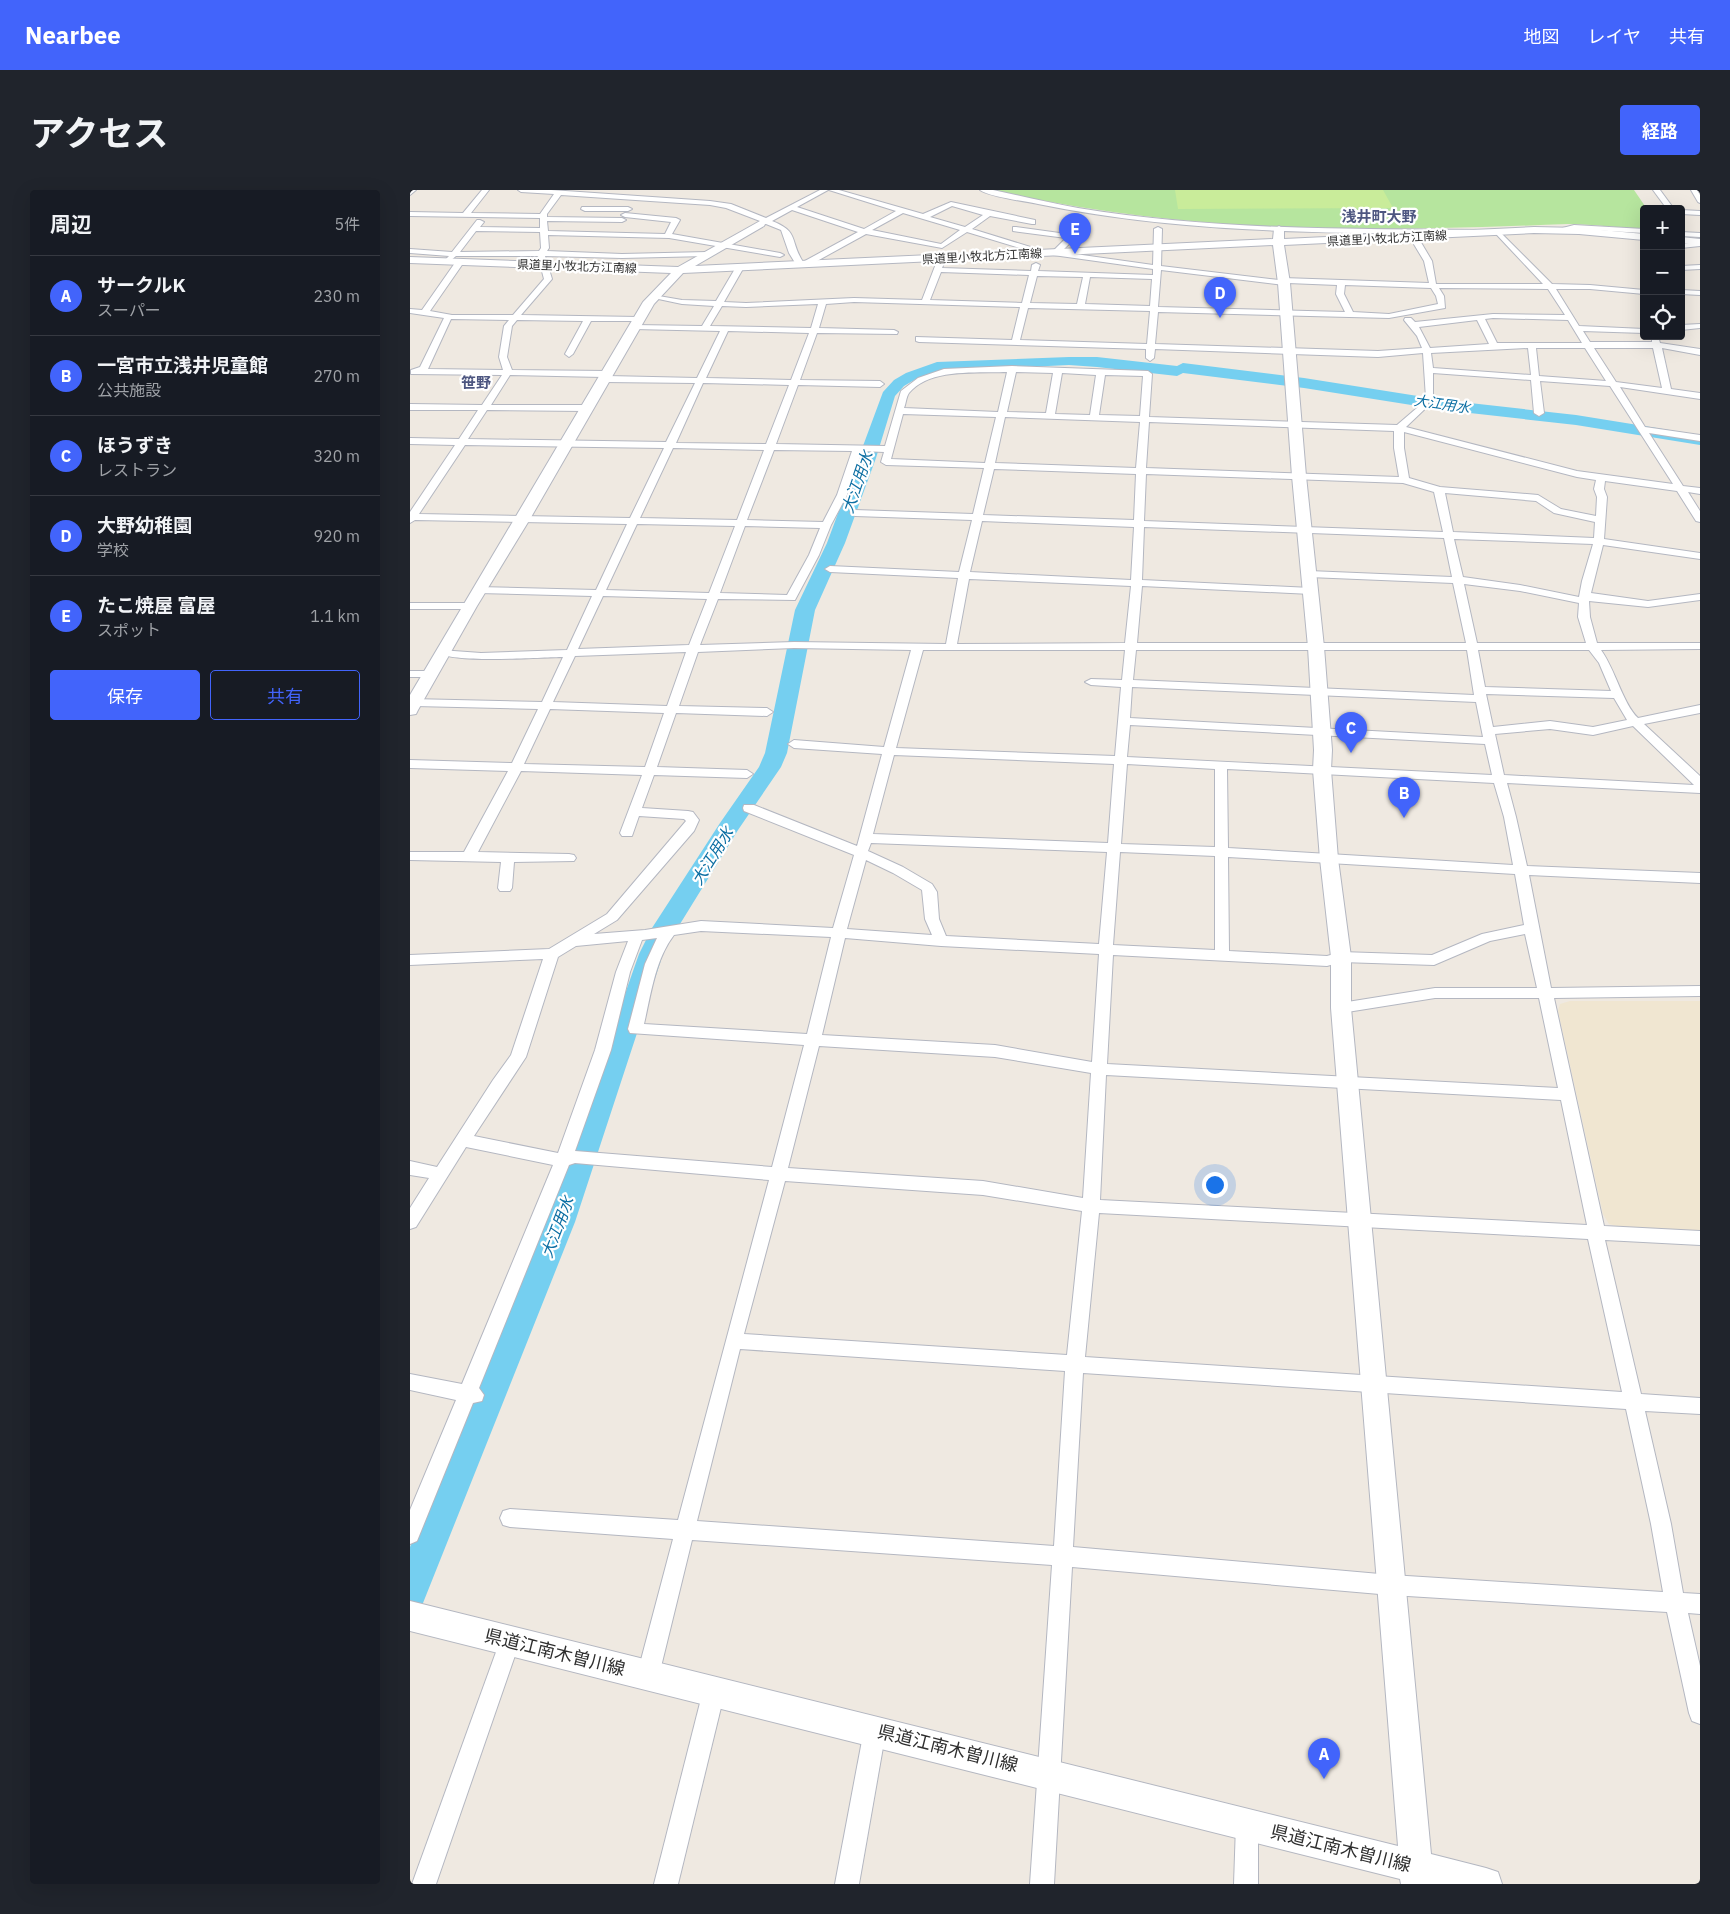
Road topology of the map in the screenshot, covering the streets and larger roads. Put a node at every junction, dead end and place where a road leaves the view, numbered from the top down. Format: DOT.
graph roads {
  1 [pos="413,190"];
  2 [pos="486,190"];
  3 [pos="521,190"];
  4 [pos="641,190"];
  5 [pos="825,190"];
  6 [pos="832,190"];
  7 [pos="983,190"];
  8 [pos="1656,190"];
  9 [pos="1694,190"];
  10 [pos="410,193"];
  11 [pos="558,194"];
  12 [pos="635,198"];
  13 [pos="1700,201"];
  14 [pos="1668,205"];
  15 [pos="792,208"];
  16 [pos="581,209"];
  17 [pos="902,211"];
  18 [pos="1685,212"];
  19 [pos="1700,213"];
  20 [pos="410,214"];
  21 [pos="989,214"];
  22 [pos="465,215"];
  23 [pos="485,215"];
  24 [pos="625,215"];
  25 [pos="543,217"];
  26 [pos="922,217"];
  27 [pos="1042,217"];
  28 [pos="1032,222"];
  29 [pos="763,223"];
  30 [pos="1158,228"];
  31 [pos="1279,228"];
  32 [pos="474,229"];
  33 [pos="1016,229"];
  34 [pos="966,230"];
  35 [pos="1559,230"];
  36 [pos="863,231"];
  37 [pos="1640,231"];
  38 [pos="545,232"];
  39 [pos="1498,232"];
  40 [pos="1700,235"];
  41 [pos="667,236"];
  42 [pos="1413,236"];
  43 [pos="1685,236"];
  44 [pos="1685,236"];
  45 [pos="617,237"];
  46 [pos="1640,237"];
  47 [pos="996,239"];
  48 [pos="1278,242"];
  49 [pos="1700,243"];
  50 [pos="723,245"];
  51 [pos="1685,245"];
  52 [pos="1156,248"];
  53 [pos="410,251"];
  54 [pos="1047,253"];
  55 [pos="707,254"];
  56 [pos="780,255"];
  57 [pos="942,258"];
  58 [pos="454,259"];
  59 [pos="410,260"];
  60 [pos="542,260"];
  61 [pos="802,264"];
  62 [pos="1700,266"];
  63 [pos="740,267"];
  64 [pos="1157,268"];
  65 [pos="1685,268"];
  66 [pos="680,270"];
  67 [pos="937,270"];
  68 [pos="1033,273"];
  69 [pos="1087,274"];
  70 [pos="1156,277"];
  71 [pos="1283,281"];
  72 [pos="1341,284"];
  73 [pos="1432,286"];
  74 [pos="1551,288"];
  75 [pos="1685,289"];
  76 [pos="1640,294"];
  77 [pos="1700,294"];
  78 [pos="653,297"];
  79 [pos="823,302"];
  80 [pos="925,303"];
  81 [pos="719,304"];
  82 [pos="1024,306"];
  83 [pos="1442,306"];
  84 [pos="1080,308"];
  85 [pos="1153,310"];
  86 [pos="410,311"];
  87 [pos="425,312"];
  88 [pos="1285,314"];
  89 [pos="1400,314"];
  90 [pos="448,316"];
  91 [pos="1351,316"];
  92 [pos="1480,317"];
  93 [pos="516,318"];
  94 [pos="588,318"];
  95 [pos="1571,318"];
  96 [pos="1451,322"];
  97 [pos="636,323"];
  98 [pos="1414,325"];
  99 [pos="1700,326"];
  100 [pos="1577,328"];
  101 [pos="1685,328"];
  102 [pos="704,329"];
  103 [pos="725,329"];
  104 [pos="814,331"];
  105 [pos="1640,331"];
  106 [pos="894,332"];
  107 [pos="919,339"];
  108 [pos="1655,341"];
  109 [pos="1015,342"];
  110 [pos="1587,345"];
  111 [pos="1494,346"];
  112 [pos="1532,346"];
  113 [pos="1152,347"];
  114 [pos="1289,350"];
  115 [pos="1428,351"];
  116 [pos="1700,352"];
  117 [pos="569,354"];
  118 [pos="1150,358"];
  119 [pos="1012,369"];
  120 [pos="1430,370"];
  121 [pos="1058,371"];
  122 [pos="508,372"];
  123 [pos="1102,372"];
  124 [pos="413,373"];
  125 [pos="605,376"];
  126 [pos="1536,378"];
  127 [pos="700,380"];
  128 [pos="794,382"];
  129 [pos="880,384"];
  130 [pos="1614,384"];
  131 [pos="1667,391"];
  132 [pos="1700,396"];
  133 [pos="410,407"];
  134 [pos="485,408"];
  135 [pos="586,408"];
  136 [pos="899,411"];
  137 [pos="1539,413"];
  138 [pos="1001,415"];
  139 [pos="1050,417"];
  140 [pos="1094,418"];
  141 [pos="1145,420"];
  142 [pos="1295,424"];
  143 [pos="1400,428"];
  144 [pos="1643,431"];
  145 [pos="1700,438"];
  146 [pos="410,441"];
  147 [pos="462,442"];
  148 [pos="566,444"];
  149 [pos="670,446"];
  150 [pos="770,447"];
  151 [pos="867,448"];
  152 [pos="889,449"];
  153 [pos="989,465"];
  154 [pos="1141,470"];
  155 [pos="1299,476"];
  156 [pos="1601,478"];
  157 [pos="1404,480"];
  158 [pos="1681,489"];
  159 [pos="1439,490"];
  160 [pos="1700,491"];
  161 [pos="855,513"];
  162 [pos="411,518"];
  163 [pos="977,518"];
  164 [pos="523,519"];
  165 [pos="1700,519"];
  166 [pos="1601,520"];
  167 [pos="632,521"];
  168 [pos="742,523"];
  169 [pos="826,525"];
  170 [pos="1139,525"];
  171 [pos="1305,530"];
  172 [pos="1447,536"];
  173 [pos="1599,542"];
  174 [pos="1700,556"];
  175 [pos="830,569"];
  176 [pos="964,575"];
  177 [pos="1459,580"];
  178 [pos="1136,582"];
  179 [pos="1310,582"];
  180 [pos="478,590"];
  181 [pos="598,593"];
  182 [pos="714,595"];
  183 [pos="1700,597"];
  184 [pos="1584,599"];
  185 [pos="410,606"];
  186 [pos="468,606"];
  187 [pos="918,646"];
  188 [pos="951,646"];
  189 [pos="1131,646"];
  190 [pos="1700,646"];
  191 [pos="694,647"];
  192 [pos="1316,647"];
  193 [pos="1594,647"];
  194 [pos="1472,648"];
  195 [pos="444,652"];
  196 [pos="571,653"];
  197 [pos="410,674"];
  198 [pos="432,674"];
  199 [pos="1091,682"];
  200 [pos="1127,683"];
  201 [pos="1319,692"];
  202 [pos="1480,694"];
  203 [pos="1618,695"];
  204 [pos="412,706"];
  205 [pos="546,706"];
  206 [pos="672,708"];
  207 [pos="1700,709"];
  208 [pos="767,712"];
  209 [pos="1125,721"];
  210 [pos="1634,721"];
  211 [pos="1322,732"];
  212 [pos="1490,736"];
  213 [pos="794,744"];
  214 [pos="888,751"];
  215 [pos="1120,760"];
  216 [pos="410,764"];
  217 [pos="1221,765"];
  218 [pos="517,766"];
  219 [pos="651,770"];
  220 [pos="1322,770"];
  221 [pos="747,774"];
  222 [pos="1499,779"];
  223 [pos="1700,782"];
  224 [pos="1700,789"];
  225 [pos="749,808"];
  226 [pos="636,812"];
  227 [pos="627,833"];
  228 [pos="862,846"];
  229 [pos="1115,848"];
  230 [pos="1222,852"];
  231 [pos="410,856"];
  232 [pos="469,856"];
  233 [pos="508,857"];
  234 [pos="569,858"];
  235 [pos="1329,859"];
  236 [pos="1522,870"];
  237 [pos="1700,878"];
  238 [pos="505,888"];
  239 [pos="1531,928"];
  240 [pos="666,932"];
  241 [pos="839,932"];
  242 [pos="641,935"];
  243 [pos="574,941"];
  244 [pos="941,941"];
  245 [pos="1106,948"];
  246 [pos="552,954"];
  247 [pos="1222,956"];
  248 [pos="1341,957"];
  249 [pos="410,960"];
  250 [pos="1700,991"];
  251 [pos="1545,993"];
  252 [pos="1341,1008"];
  253 [pos="812,1041"];
  254 [pos="1100,1069"];
  255 [pos="1348,1082"];
  256 [pos="1566,1094"];
  257 [pos="464,1140"];
  258 [pos="577,1159"];
  259 [pos="410,1168"];
  260 [pos="441,1174"];
  261 [pos="778,1174"];
  262 [pos="1091,1206"];
  263 [pos="1360,1220"];
  264 [pos="410,1222"];
  265 [pos="1595,1233"];
  266 [pos="1700,1238"];
  267 [pos="734,1341"];
  268 [pos="1075,1363"];
  269 [pos="410,1382"];
  270 [pos="1375,1383"];
  271 [pos="472,1395"];
  272 [pos="1633,1401"];
  273 [pos="1700,1406"];
  274 [pos="510,1518"];
  275 [pos="686,1530"];
  276 [pos="410,1534"];
  277 [pos="1062,1556"];
  278 [pos="1391,1585"];
  279 [pos="1675,1602"];
  280 [pos="1700,1604"];
  281 [pos="410,1616"];
  282 [pos="510,1641"];
  283 [pos="648,1674"];
  284 [pos="714,1691"];
  285 [pos="1700,1714"];
  286 [pos="875,1730"];
  287 [pos="1050,1773"];
  288 [pos="1247,1825"];
  289 [pos="1417,1875"];
  290 [pos="424,1884"];
  291 [pos="666,1884"];
  292 [pos="847,1884"];
  293 [pos="1042,1884"];
  294 [pos="1246,1884"];
  295 [pos="1486,1884"];
  1 -- 10 [label="street"];
  2 -- 22 [label="street"];
  3 -- 11 [label="street"];
  4 -- 12 [label="street"];
  5 -- 15 [label="street"];
  6 -- 17 [label="street"];
  7 -- 31 [label="street"];
  8 -- 14 [label="street"];
  9 -- 13 [label="street"];
  11 -- 12 [label="street"];
  11 -- 25 [label="street"];
  12 -- 24 [label="street"];
  12 -- 29 [label="street"];
  15 -- 29 [label="street"];
  15 -- 36 [label="street"];
  16 -- 24 [label="street"];
  17 -- 26 [label="street"];
  17 -- 36 [label="street"];
  18 -- 19 [label="street"];
  20 -- 22 [label="street"];
  21 -- 26 [label="street"];
  21 -- 28 [label="street"];
  21 -- 34 [label="street"];
  22 -- 23 [label="street"];
  23 -- 25 [label="street"];
  23 -- 32 [label="street"];
  24 -- 25 [label="street"];
  24 -- 41 [label="street"];
  24 -- 45 [label="street"];
  25 -- 38 [label="street"];
  26 -- 34 [label="street"];
  27 -- 28 [label="street"];
  28 -- 33 [label="street"];
  29 -- 50 [label="street"];
  29 -- 61 [label="street"];
  30 -- 52 [label="street"];
  31 -- 39 [label="street"];
  31 -- 48 [label="street"];
  32 -- 38 [label="street"];
  32 -- 58 [label="street"];
  33 -- 47 [label="street"];
  33 -- 54 [label="street"];
  34 -- 36 [label="street"];
  34 -- 47 [label="street"];
  35 -- 37 [label="street"];
  35 -- 39 [label="street, 県道里小牧北方江南線"];
  35 -- 46 [label="street, 県道里小牧北方江南線"];
  36 -- 61 [label="street"];
  38 -- 45 [label="street"];
  38 -- 60 [label="street"];
  39 -- 42 [label="street, 県道里小牧北方江南線"];
  39 -- 74 [label="street"];
  40 -- 43 [label="street"];
  41 -- 45 [label="street"];
  41 -- 50 [label="street"];
  42 -- 48 [label="street, 県道里小牧北方江南線"];
  42 -- 73 [label="street"];
  44 -- 49 [label="street"];
  47 -- 54 [label="street"];
  48 -- 52 [label="street, 県道里小牧北方江南線"];
  48 -- 71 [label="street"];
  49 -- 51 [label="street"];
  50 -- 55 [label="street"];
  50 -- 56 [label="street"];
  52 -- 54 [label="street, 県道里小牧北方江南線"];
  52 -- 64 [label="street"];
  53 -- 58 [label="street"];
  54 -- 57 [label="street, 県道里小牧北方江南線"];
  54 -- 64 [label="street"];
  54 -- 68 [label="street"];
  55 -- 60 [label="street"];
  55 -- 66 [label="street"];
  57 -- 61 [label="street, 県道里小牧北方江南線"];
  57 -- 67 [label="street"];
  58 -- 59 [label="street, 県道里小牧北方江南線"];
  58 -- 60 [label="street, 県道里小牧北方江南線"];
  58 -- 87 [label="street"];
  60 -- 66 [label="street, 県道里小牧北方江南線"];
  60 -- 93 [label="street"];
  61 -- 63 [label="street, 県道里小牧北方江南線"];
  62 -- 65 [label="street"];
  63 -- 66 [label="street, 県道里小牧北方江南線"];
  63 -- 81 [label="street"];
  64 -- 70 [label="street"];
  64 -- 71 [label="street"];
  66 -- 78 [label="street"];
  67 -- 68 [label="street"];
  67 -- 80 [label="street"];
  68 -- 69 [label="street"];
  68 -- 82 [label="street"];
  69 -- 70 [label="street"];
  69 -- 84 [label="street"];
  70 -- 85 [label="street"];
  71 -- 72 [label="street"];
  71 -- 88 [label="street"];
  72 -- 73 [label="street"];
  72 -- 91 [label="street"];
  73 -- 74 [label="street"];
  73 -- 83 [label="street"];
  74 -- 76 [label="street"];
  74 -- 95 [label="street"];
  75 -- 77 [label="street"];
  78 -- 81 [label="street"];
  78 -- 97 [label="street"];
  79 -- 80 [label="street"];
  79 -- 81 [label="street"];
  79 -- 104 [label="street"];
  80 -- 82 [label="street"];
  81 -- 102 [label="street"];
  82 -- 84 [label="street"];
  82 -- 109 [label="street"];
  83 -- 89 [label="street"];
  83 -- 96 [label="street"];
  84 -- 85 [label="street"];
  85 -- 88 [label="street"];
  85 -- 113 [label="street"];
  86 -- 87 [label="street"];
  87 -- 90 [label="street"];
  88 -- 91 [label="street"];
  88 -- 114 [label="street"];
  89 -- 91 [label="street"];
  89 -- 98 [label="street"];
  90 -- 93 [label="street"];
  90 -- 124 [label="street"];
  92 -- 95 [label="street"];
  92 -- 96 [label="street"];
  92 -- 111 [label="street"];
  93 -- 94 [label="street"];
  93 -- 122 [label="street"];
  94 -- 97 [label="street"];
  94 -- 117 [label="street"];
  95 -- 100 [label="street"];
  96 -- 98 [label="street"];
  97 -- 102 [label="street"];
  97 -- 125 [label="street"];
  98 -- 115 [label="street"];
  99 -- 101 [label="street"];
  100 -- 105 [label="street"];
  100 -- 110 [label="street"];
  102 -- 103 [label="street"];
  103 -- 104 [label="street"];
  103 -- 127 [label="street"];
  104 -- 106 [label="street"];
  104 -- 128 [label="street"];
  107 -- 109 [label="street"];
  108 -- 110 [label="street"];
  108 -- 116 [label="street"];
  108 -- 131 [label="street"];
  109 -- 113 [label="street"];
  110 -- 112 [label="street"];
  110 -- 130 [label="street"];
  111 -- 112 [label="street"];
  111 -- 115 [label="street"];
  112 -- 126 [label="street"];
  113 -- 114 [label="street"];
  113 -- 118 [label="street"];
  114 -- 115 [label="street"];
  114 -- 142 [label="street"];
  115 -- 120 [label="street"];
  119 -- 121 [label="street"];
  119 -- 136 [label="street"];
  119 -- 138 [label="street"];
  120 -- 126 [label="street"];
  120 -- 143 [label="street"];
  121 -- 123 [label="street"];
  121 -- 139 [label="street"];
  122 -- 124 [label="street"];
  122 -- 125 [label="street"];
  122 -- 134 [label="street"];
  123 -- 140 [label="street"];
  123 -- 141 [label="street"];
  125 -- 127 [label="street"];
  125 -- 135 [label="street"];
  126 -- 130 [label="street"];
  126 -- 137 [label="street"];
  127 -- 128 [label="street"];
  127 -- 149 [label="street"];
  128 -- 129 [label="street"];
  128 -- 150 [label="street"];
  130 -- 131 [label="street"];
  130 -- 144 [label="street"];
  131 -- 132 [label="street"];
  133 -- 134 [label="street"];
  134 -- 135 [label="street"];
  134 -- 147 [label="street"];
  135 -- 148 [label="street"];
  136 -- 138 [label="street"];
  136 -- 152 [label="street"];
  138 -- 139 [label="street"];
  138 -- 153 [label="street"];
  139 -- 140 [label="street"];
  140 -- 141 [label="street"];
  141 -- 142 [label="street"];
  141 -- 154 [label="street"];
  142 -- 143 [label="street"];
  142 -- 155 [label="street"];
  143 -- 156 [label="street"];
  143 -- 157 [label="street"];
  144 -- 145 [label="street"];
  144 -- 158 [label="street"];
  146 -- 147 [label="street"];
  147 -- 148 [label="street"];
  147 -- 162 [label="street"];
  148 -- 149 [label="street"];
  148 -- 164 [label="street"];
  149 -- 150 [label="street"];
  149 -- 167 [label="street"];
  150 -- 151 [label="street"];
  150 -- 168 [label="street"];
  151 -- 152 [label="street"];
  151 -- 169 [label="street"];
  152 -- 153 [label="street"];
  153 -- 154 [label="street"];
  153 -- 163 [label="street"];
  154 -- 155 [label="street"];
  154 -- 170 [label="street"];
  155 -- 157 [label="street"];
  155 -- 171 [label="street"];
  156 -- 158 [label="street"];
  156 -- 166 [label="street"];
  157 -- 159 [label="street"];
  158 -- 160 [label="street"];
  158 -- 165 [label="street"];
  159 -- 166 [label="street"];
  159 -- 172 [label="street"];
  161 -- 163 [label="street"];
  162 -- 164 [label="street"];
  163 -- 170 [label="street"];
  163 -- 176 [label="street"];
  164 -- 167 [label="street"];
  164 -- 180 [label="street"];
  166 -- 173 [label="street"];
  167 -- 168 [label="street"];
  167 -- 181 [label="street"];
  168 -- 169 [label="street"];
  168 -- 182 [label="street"];
  169 -- 182 [label="street"];
  170 -- 171 [label="street"];
  170 -- 178 [label="street"];
  171 -- 172 [label="street"];
  171 -- 179 [label="street"];
  172 -- 173 [label="street"];
  172 -- 177 [label="street"];
  173 -- 174 [label="street"];
  173 -- 184 [label="street"];
  175 -- 176 [label="street"];
  176 -- 178 [label="street"];
  176 -- 188 [label="street"];
  177 -- 179 [label="street"];
  177 -- 184 [label="street"];
  177 -- 194 [label="street"];
  178 -- 179 [label="street"];
  178 -- 189 [label="street"];
  179 -- 192 [label="street"];
  180 -- 181 [label="street"];
  180 -- 186 [label="street"];
  181 -- 182 [label="street"];
  181 -- 196 [label="street"];
  182 -- 191 [label="street"];
  183 -- 184 [label="street"];
  184 -- 193 [label="street"];
  185 -- 186 [label="street"];
  186 -- 195 [label="street"];
  187 -- 188 [label="street"];
  187 -- 191 [label="street"];
  187 -- 214 [label="street"];
  188 -- 189 [label="street"];
  189 -- 192 [label="street"];
  189 -- 200 [label="street"];
  190 -- 193 [label="street"];
  191 -- 196 [label="street"];
  191 -- 206 [label="street"];
  192 -- 194 [label="street"];
  192 -- 201 [label="street"];
  193 -- 194 [label="street"];
  193 -- 203 [label="street"];
  194 -- 202 [label="street"];
  195 -- 196 [label="street"];
  195 -- 198 [label="street"];
  196 -- 205 [label="street"];
  197 -- 198 [label="street"];
  198 -- 204 [label="street"];
  199 -- 200 [label="street"];
  200 -- 201 [label="street"];
  200 -- 209 [label="street"];
  201 -- 202 [label="street"];
  201 -- 211 [label="street"];
  202 -- 203 [label="street"];
  202 -- 212 [label="street"];
  203 -- 210 [label="street"];
  204 -- 205 [label="street"];
  205 -- 206 [label="street"];
  205 -- 218 [label="street"];
  206 -- 208 [label="street"];
  206 -- 219 [label="street"];
  207 -- 210 [label="street"];
  209 -- 211 [label="street"];
  209 -- 215 [label="street"];
  210 -- 212 [label="street"];
  210 -- 223 [label="street"];
  211 -- 212 [label="street"];
  211 -- 220 [label="street"];
  212 -- 222 [label="street"];
  213 -- 214 [label="street"];
  214 -- 215 [label="street"];
  214 -- 228 [label="street"];
  215 -- 217 [label="street"];
  215 -- 229 [label="street"];
  216 -- 218 [label="street"];
  217 -- 220 [label="street"];
  217 -- 230 [label="street"];
  218 -- 219 [label="street"];
  218 -- 232 [label="street"];
  219 -- 221 [label="street"];
  219 -- 226 [label="street"];
  220 -- 222 [label="street"];
  220 -- 235 [label="street"];
  222 -- 224 [label="street"];
  222 -- 236 [label="street"];
  225 -- 228 [label="street"];
  226 -- 227 [label="street"];
  226 -- 243 [label="street"];
  228 -- 229 [label="street"];
  228 -- 241 [label="street"];
  228 -- 244 [label="street"];
  229 -- 230 [label="street"];
  229 -- 245 [label="street"];
  230 -- 235 [label="street"];
  230 -- 247 [label="street"];
  231 -- 232 [label="street"];
  232 -- 233 [label="street"];
  233 -- 234 [label="street"];
  233 -- 238 [label="street"];
  235 -- 236 [label="street"];
  235 -- 248 [label="street"];
  236 -- 237 [label="street"];
  236 -- 239 [label="street"];
  239 -- 248 [label="street"];
  239 -- 251 [label="street"];
  240 -- 241 [label="street"];
  240 -- 242 [label="street"];
  240 -- 253 [label="street"];
  241 -- 244 [label="street"];
  241 -- 253 [label="street"];
  242 -- 243 [label="street"];
  242 -- 258 [label="street"];
  243 -- 246 [label="street"];
  244 -- 245 [label="street"];
  245 -- 247 [label="street"];
  245 -- 254 [label="street"];
  246 -- 249 [label="street"];
  246 -- 257 [label="street"];
  247 -- 248 [label="street"];
  248 -- 252 [label="street"];
  250 -- 251 [label="street"];
  251 -- 252 [label="street"];
  251 -- 256 [label="street"];
  252 -- 255 [label="street"];
  253 -- 254 [label="street"];
  253 -- 261 [label="street"];
  254 -- 255 [label="street"];
  254 -- 262 [label="street"];
  255 -- 256 [label="street"];
  255 -- 263 [label="street"];
  256 -- 265 [label="street"];
  257 -- 258 [label="street"];
  257 -- 260 [label="street"];
  258 -- 261 [label="street"];
  258 -- 271 [label="street"];
  259 -- 260 [label="street"];
  260 -- 264 [label="street"];
  261 -- 262 [label="street"];
  261 -- 267 [label="street"];
  262 -- 263 [label="street"];
  262 -- 268 [label="street"];
  263 -- 265 [label="street"];
  263 -- 270 [label="street"];
  265 -- 266 [label="street"];
  265 -- 272 [label="street"];
  267 -- 268 [label="street"];
  267 -- 275 [label="street"];
  268 -- 270 [label="street"];
  268 -- 277 [label="street"];
  269 -- 271 [label="street"];
  270 -- 272 [label="street"];
  270 -- 278 [label="street"];
  271 -- 276 [label="street"];
  272 -- 273 [label="street"];
  272 -- 279 [label="street"];
  274 -- 275 [label="street"];
  275 -- 277 [label="street"];
  275 -- 283 [label="street"];
  277 -- 278 [label="street"];
  277 -- 287 [label="street"];
  278 -- 279 [label="street"];
  278 -- 289 [label="street"];
  279 -- 280 [label="street"];
  279 -- 285 [label="street"];
  281 -- 282 [label="street, 県道江南木曽川線"];
  282 -- 283 [label="street, 県道江南木曽川線"];
  282 -- 290 [label="street"];
  283 -- 284 [label="street, 県道江南木曽川線"];
  284 -- 286 [label="street, 県道江南木曽川線"];
  284 -- 291 [label="street"];
  286 -- 287 [label="street, 県道江南木曽川線"];
  286 -- 292 [label="street"];
  287 -- 288 [label="street, 県道江南木曽川線"];
  287 -- 293 [label="street"];
  288 -- 289 [label="street, 県道江南木曽川線"];
  288 -- 294 [label="street"];
  289 -- 295 [label="street, 県道江南木曽川線"];
}
